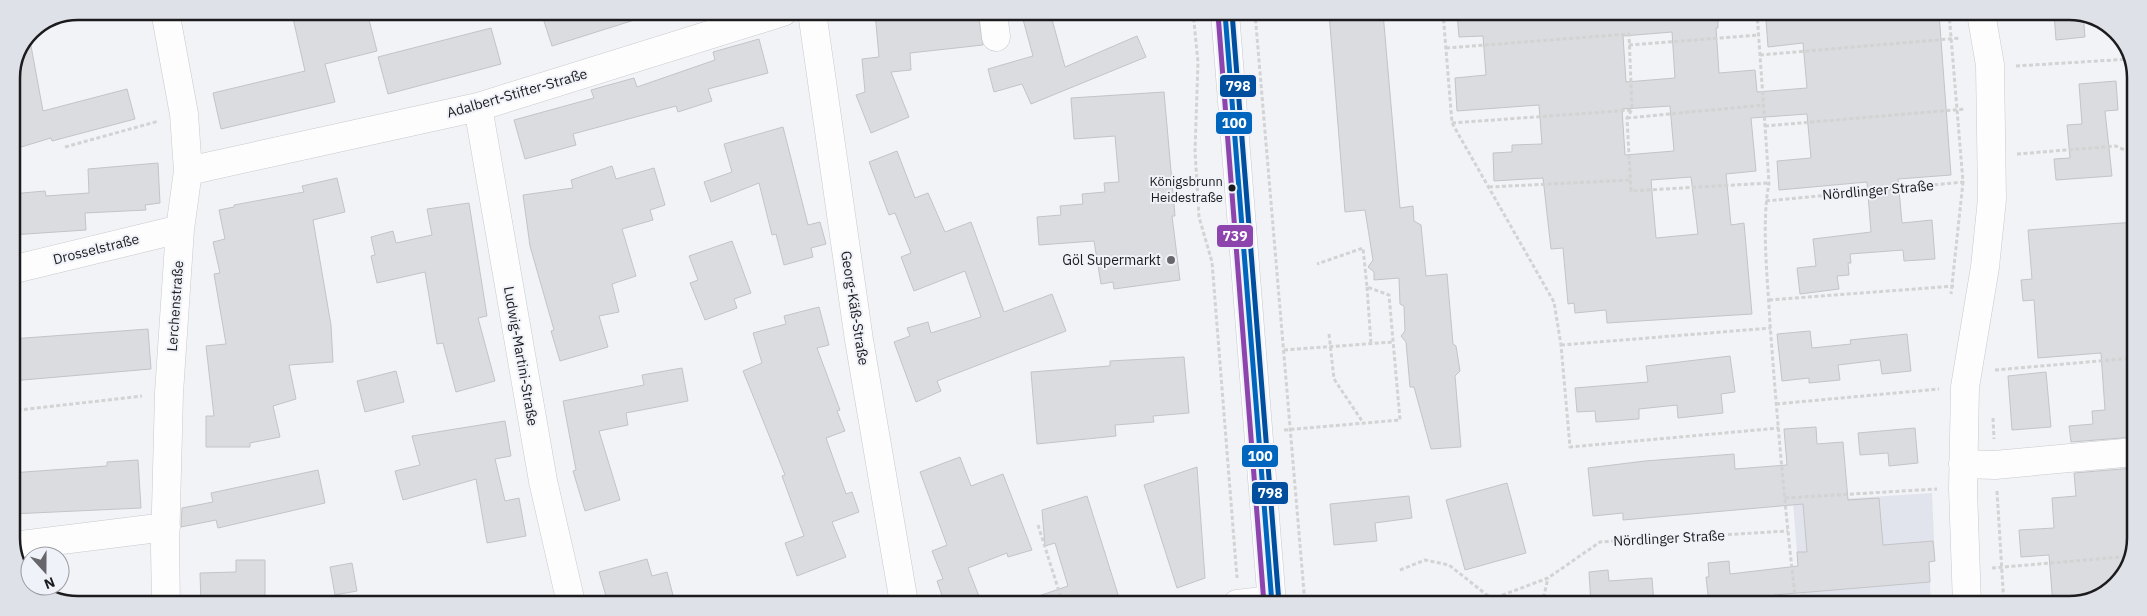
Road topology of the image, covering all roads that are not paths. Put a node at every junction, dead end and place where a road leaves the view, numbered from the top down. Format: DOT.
graph roads {
  1 [pos="167,20"];
  2 [pos="757,20"];
  3 [pos="813,20"];
  4 [pos="1226,20"];
  5 [pos="1983,24"];
  6 [pos="478,106"];
  7 [pos="188,171"];
  8 [pos="180,228"];
  9 [pos="20,268"];
  10 [pos="2127,453"];
  11 [pos="1963,477"];
  12 [pos="166,527"];
  13 [pos="20,545"];
  14 [pos="166,596"];
  15 [pos="569,596"];
  16 [pos="903,596"];
  17 [pos="1272,596"];
  18 [pos="1966,596"];
  1 -- 7 [label="street, Lerchenstraße"];
  2 -- 6 [label="street, Adalbert-Stifter-Straße"];
  3 -- 16 [label="street, Georg-Käß-Straße"];
  4 -- 17 [label="street"];
  5 -- 11 [label="street"];
  6 -- 7 [label="street, Adalbert-Stifter-Straße"];
  6 -- 15 [label="street, Ludwig-Martini-Straße"];
  7 -- 8 [label="street, Lerchenstraße"];
  8 -- 9 [label="street, Drosselstraße"];
  8 -- 12 [label="street, Lerchenstraße"];
  10 -- 11 [label="street"];
  11 -- 18 [label="street"];
  12 -- 13 [label="street"];
  12 -- 14 [label="street, Lerchenstraße"];
}
